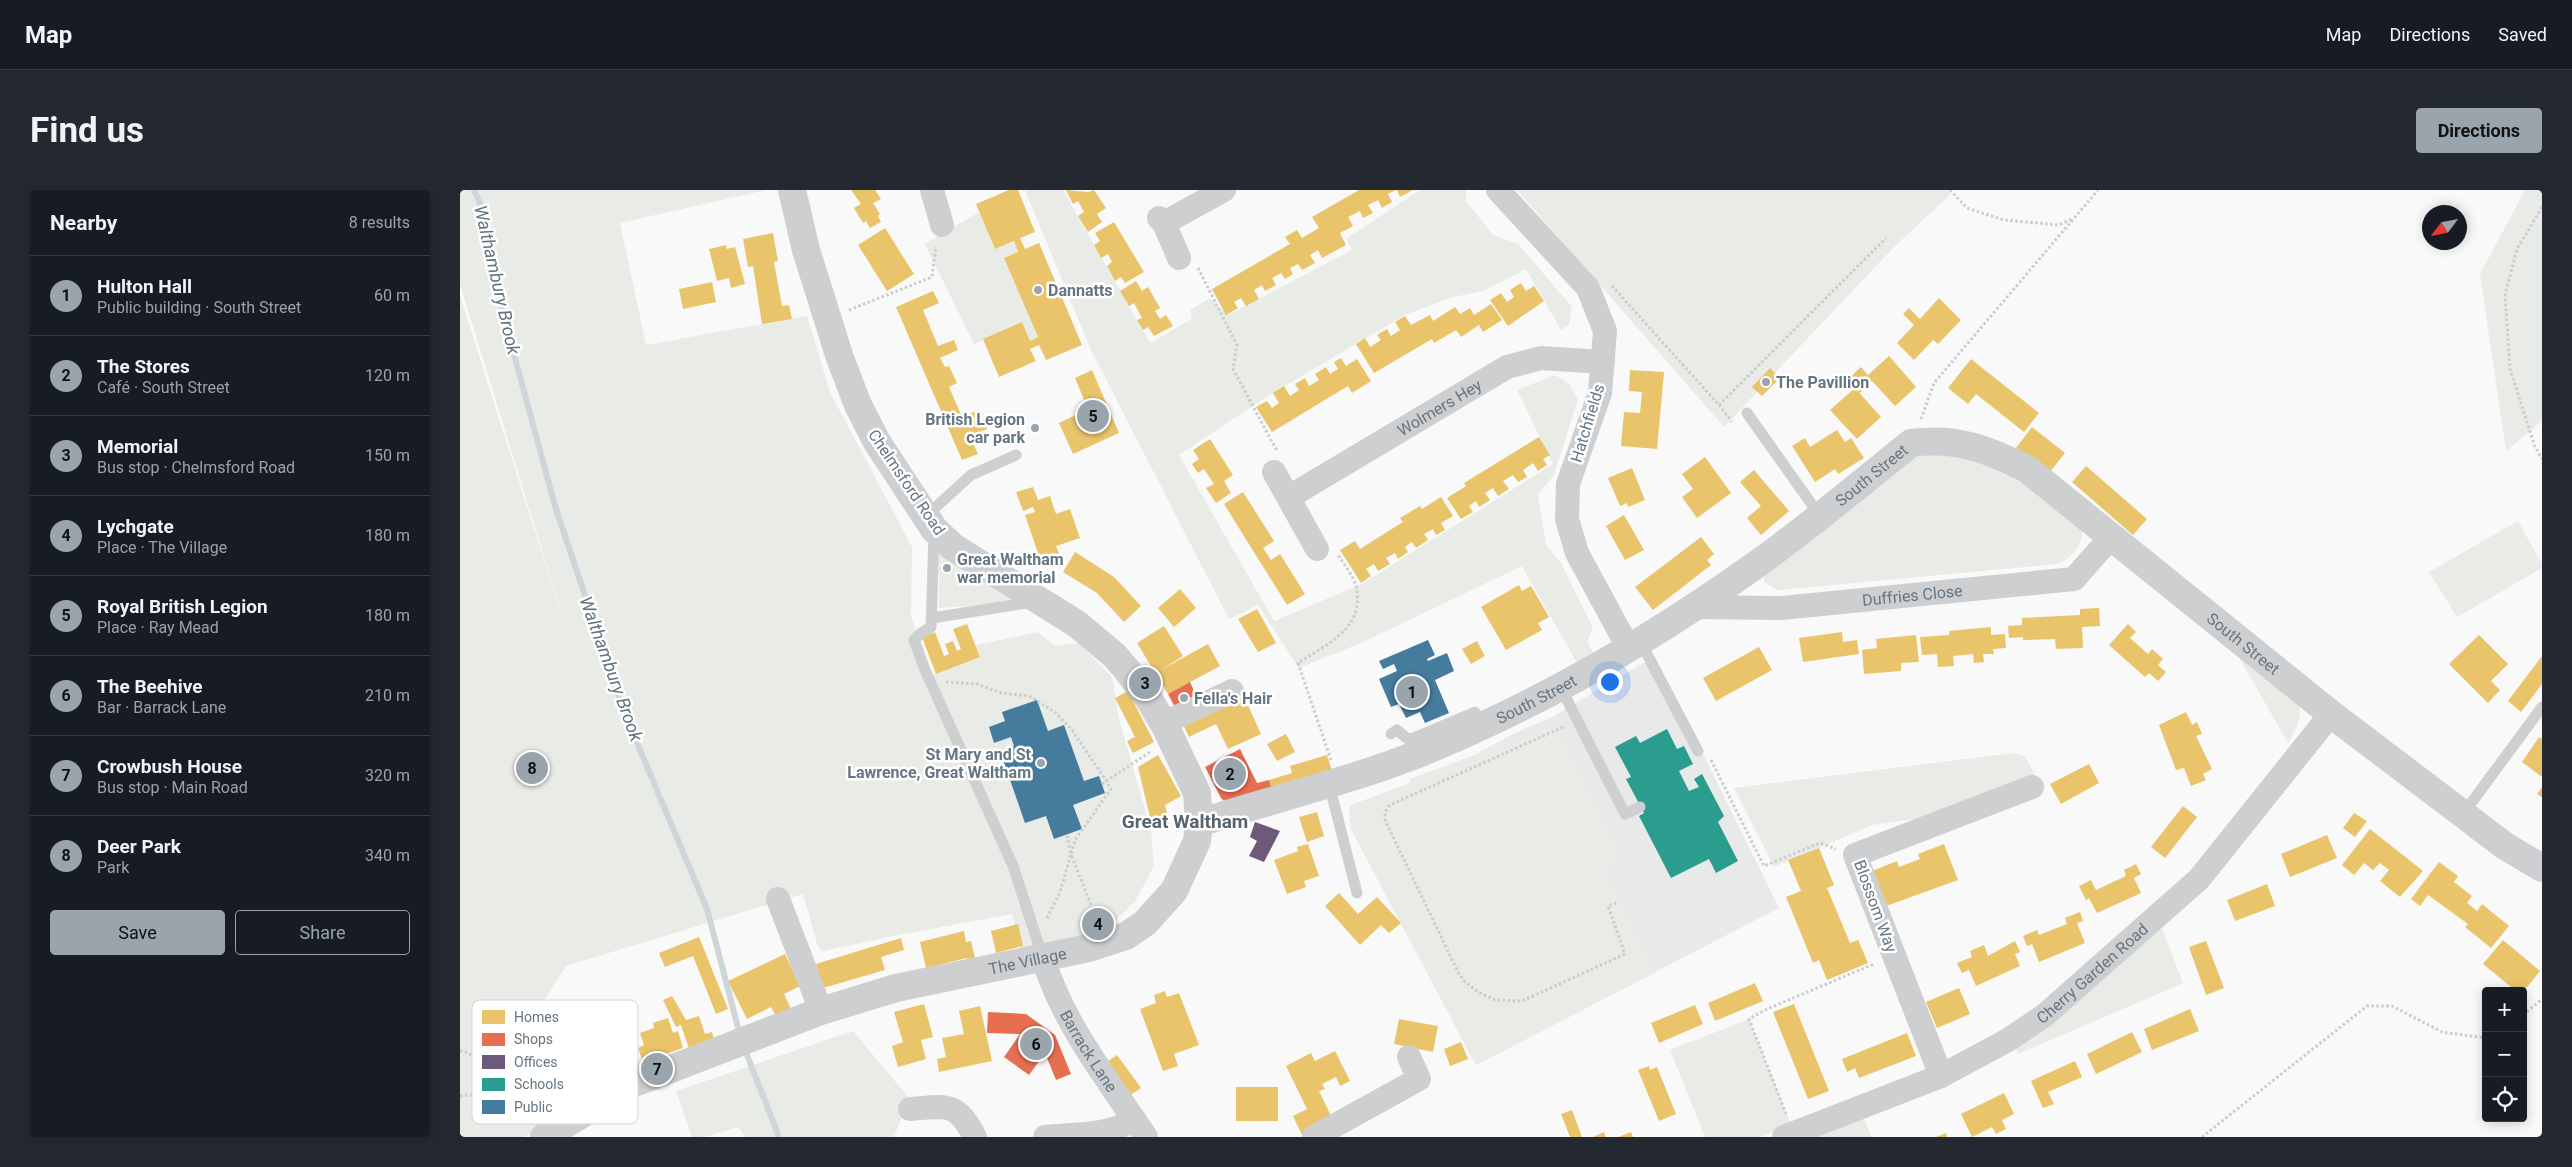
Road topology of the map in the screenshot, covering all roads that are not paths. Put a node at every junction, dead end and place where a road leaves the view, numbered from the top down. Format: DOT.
graph roads {
  1 [pos="792,190"];
  2 [pos="932,190"];
  3 [pos="1224,190"];
  4 [pos="1498,190"];
  5 [pos="941,221"];
  6 [pos="1179,258"];
  7 [pos="1603,362"];
  8 [pos="1746,413"];
  9 [pos="1016,455"];
  10 [pos="1274,472"];
  11 [pos="1289,497"];
  12 [pos="1820,516"];
  13 [pos="930,523"];
  14 [pos="2111,537"];
  15 [pos="1317,549"];
  16 [pos="1040,601"];
  17 [pos="1694,607"];
  18 [pos="932,618"];
  19 [pos="1634,645"];
  20 [pos="1562,688"];
  21 [pos="1232,692"];
  22 [pos="2542,707"];
  23 [pos="2331,714"];
  24 [pos="1168,730"];
  25 [pos="1390,734"];
  26 [pos="1413,747"];
  27 [pos="1698,751"];
  28 [pos="1329,784"];
  29 [pos="2032,788"];
  30 [pos="1640,807"];
  31 [pos="2463,814"];
  32 [pos="1200,823"];
  33 [pos="2542,868"];
  34 [pos="1357,893"];
  35 [pos="778,899"];
  36 [pos="1041,953"];
  37 [pos="821,1011"];
  38 [pos="1409,1057"];
  39 [pos="1941,1076"];
  40 [pos="638,1082"];
  41 [pos="910,1109"];
  42 [pos="564,1124"];
  43 [pos="1140,1128"];
  44 [pos="1788,1135"];
  45 [pos="544,1137"];
  46 [pos="975,1137"];
  47 [pos="1045,1137"];
  48 [pos="1314,1137"];
  1 -- 13 [label="street, Chelmsford Road"];
  2 -- 5 [label="street"];
  3 -- 6 [label="street"];
  4 -- 7 [label="street, Hatchfields"];
  7 -- 11 [label="street, Wolmers Hey"];
  7 -- 19 [label="street, Hatchfields"];
  8 -- 12 [label="lane"];
  9 -- 13 [label="lane"];
  10 -- 11 [label="street"];
  11 -- 15 [label="street"];
  12 -- 14 [label="street, South Street"];
  12 -- 17 [label="street, South Street"];
  13 -- 16 [label="street, Chelmsford Road"];
  13 -- 18 [label="lane"];
  14 -- 17 [label="street, Duffries Close"];
  14 -- 23 [label="street, South Street"];
  16 -- 18 [label="lane"];
  16 -- 24 [label="street, Chelmsford Road"];
  17 -- 19 [label="street, South Street"];
  18 -- 36 [label="lane"];
  19 -- 20 [label="street, South Street"];
  19 -- 27 [label="lane"];
  20 -- 26 [label="street, South Street"];
  20 -- 30 [label="lane"];
  21 -- 24 [label="street"];
  22 -- 31 [label="lane"];
  23 -- 31 [label="street, South Street"];
  23 -- 39 [label="street, Cherry Garden Road"];
  24 -- 32 [label="street, Chelmsford Road"];
  25 -- 26 [label="lane"];
  26 -- 28 [label="street, South Street"];
  28 -- 32 [label="street, South Street"];
  28 -- 34 [label="lane"];
  29 -- 39 [label="street, Blossom Way"];
  31 -- 33 [label="street, South Street"];
  32 -- 36 [label="street, The Village"];
  35 -- 37 [label="street"];
  36 -- 37 [label="street, The Village"];
  36 -- 43 [label="street, Barrack Lane"];
  37 -- 40 [label="street, The Village"];
  38 -- 48 [label="street"];
  39 -- 44 [label="street, Cherry Garden Road"];
  41 -- 46 [label="street"];
  42 -- 45 [label="street, The Village"];
  43 -- 47 [label="street"];
}
